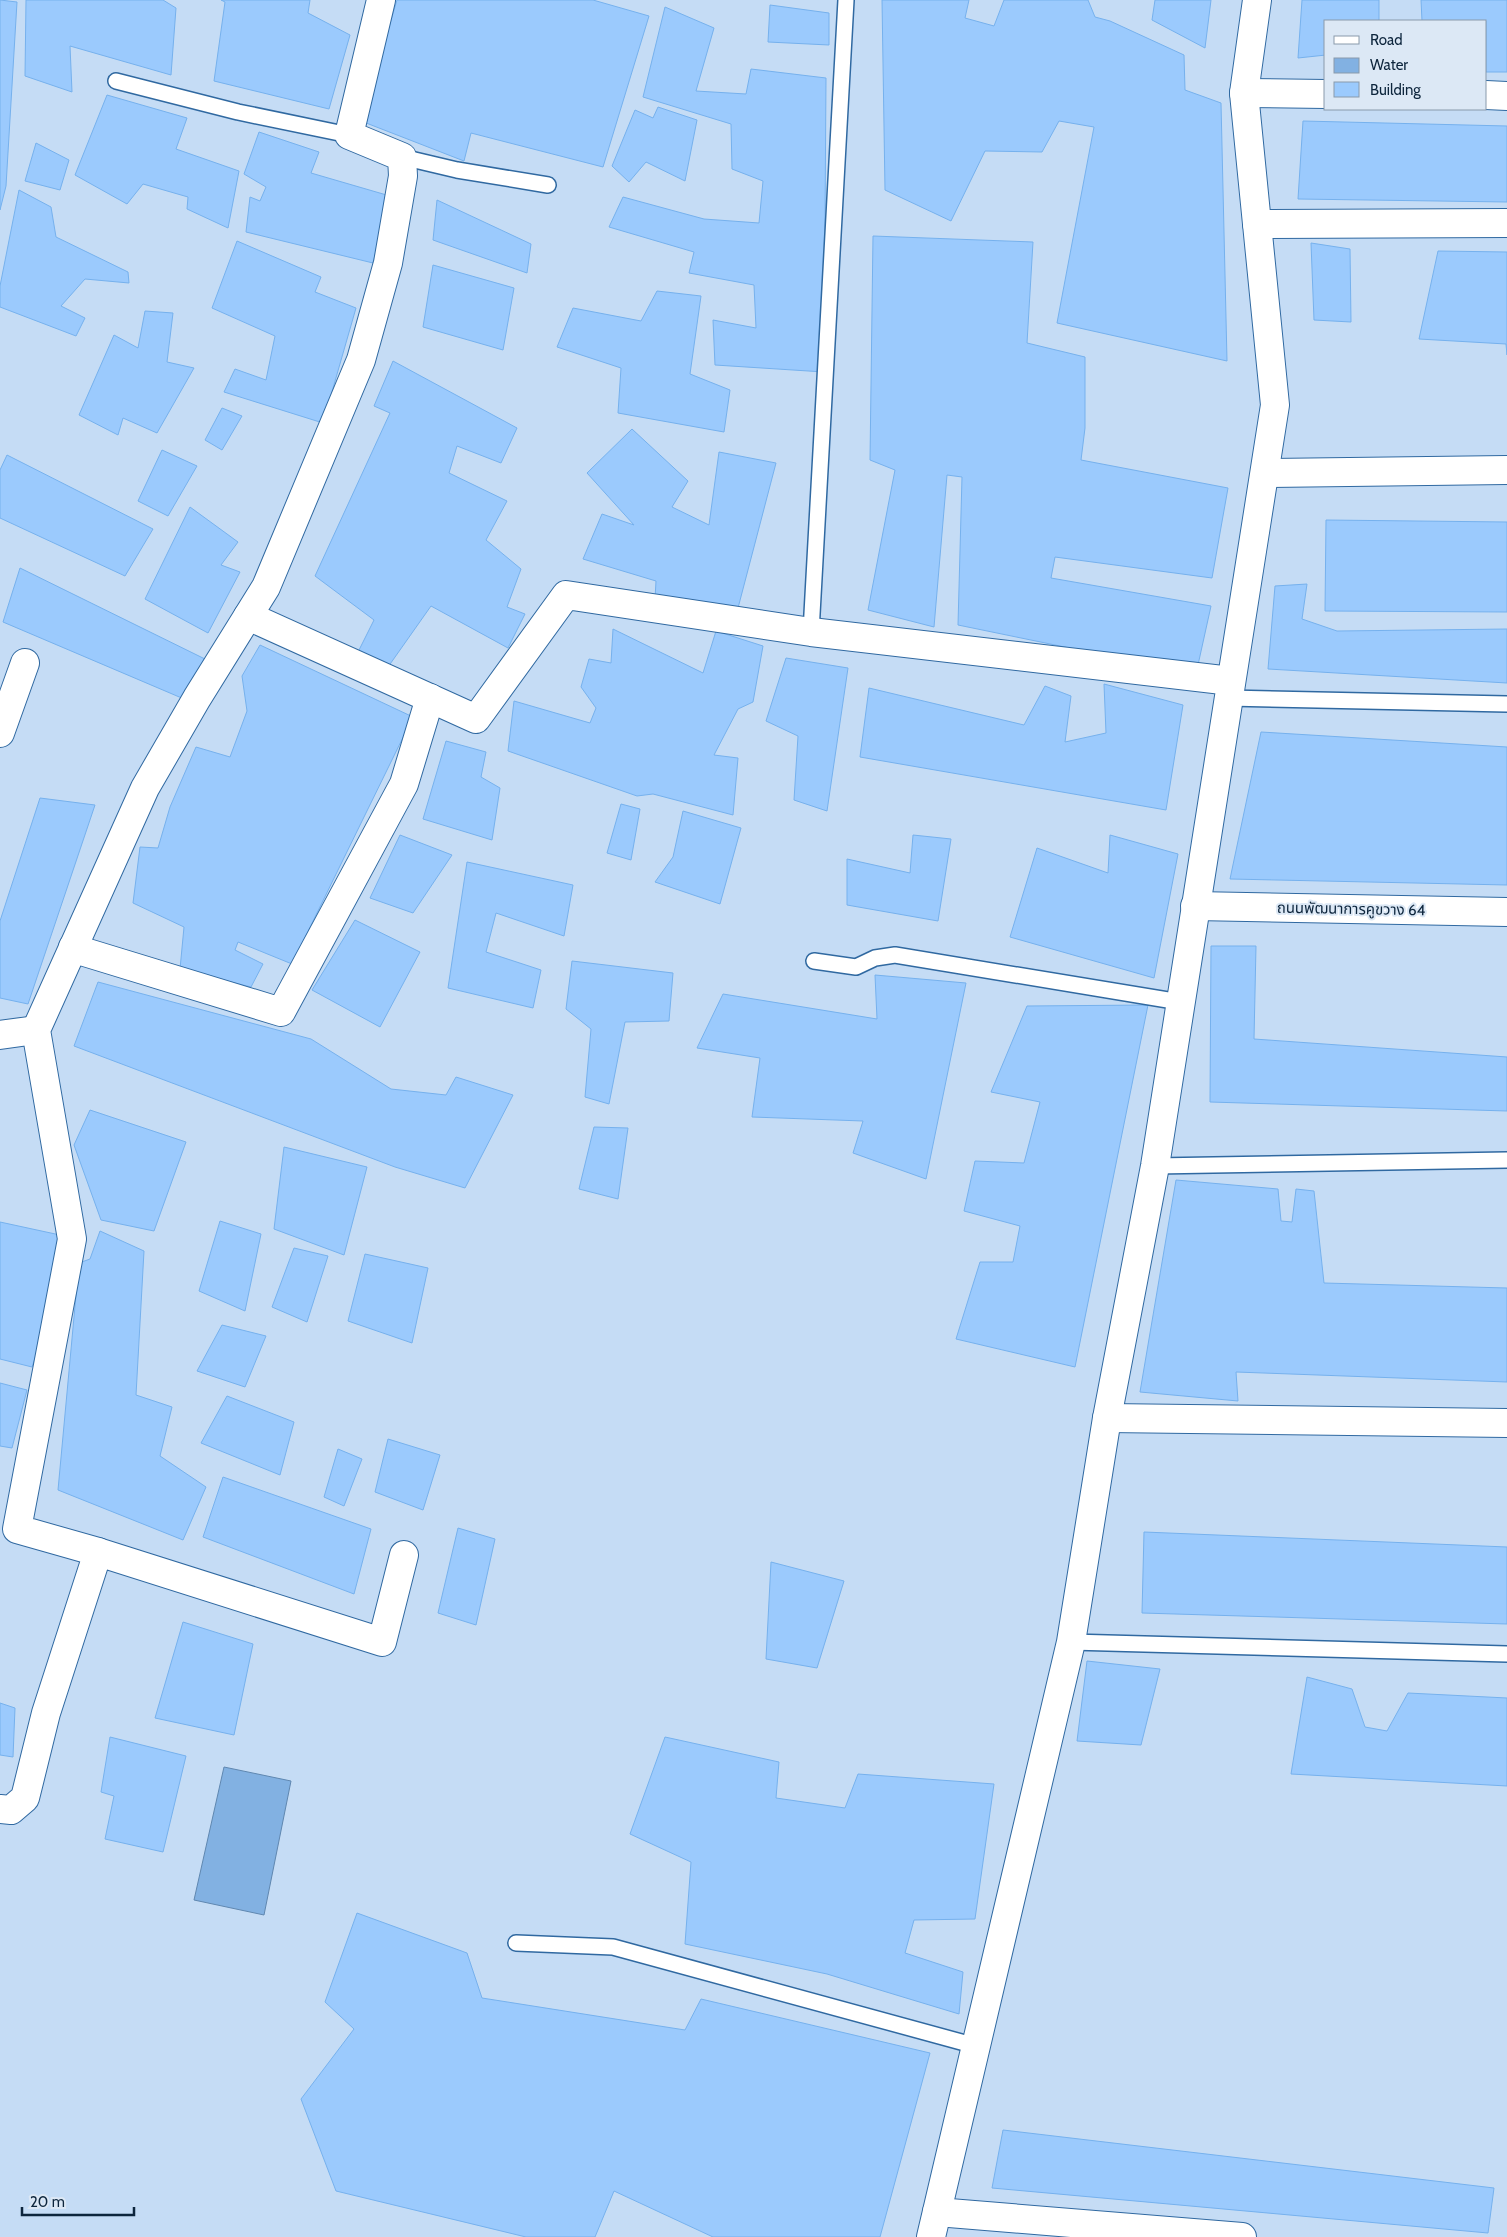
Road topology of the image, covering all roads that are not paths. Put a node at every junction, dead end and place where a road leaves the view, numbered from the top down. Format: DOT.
graph roads {
  1 [pos="381,0"];
  2 [pos="846,0"];
  3 [pos="1257,0"];
  4 [pos="116,81"];
  5 [pos="1244,93"];
  6 [pos="1324,94"];
  7 [pos="1487,95"];
  8 [pos="1507,96"];
  9 [pos="349,135"];
  10 [pos="402,157"];
  11 [pos="548,185"];
  12 [pos="1507,223"];
  13 [pos="1257,224"];
  14 [pos="1507,470"];
  15 [pos="1264,473"];
  16 [pos="248,616"];
  17 [pos="811,632"];
  18 [pos="25,663"];
  19 [pos="1230,689"];
  20 [pos="430,698"];
  21 [pos="1507,704"];
  22 [pos="0,733"];
  23 [pos="1195,906"];
  24 [pos="1507,912"];
  25 [pos="73,947"];
  26 [pos="814,961"];
  27 [pos="1180,1002"];
  28 [pos="36,1030"];
  29 [pos="0,1035"];
  30 [pos="1507,1160"];
  31 [pos="1155,1166"];
  32 [pos="1107,1418"];
  33 [pos="1507,1423"];
  34 [pos="98,1552"];
  35 [pos="404,1555"];
  36 [pos="1071,1642"];
  37 [pos="1507,1654"];
  38 [pos="0,1809"];
  39 [pos="516,1943"];
  40 [pos="976,2046"];
  41 [pos="934,2225"];
  42 [pos="1242,2237"];
  1 -- 9 [label="street"];
  2 -- 17 [label="lane"];
  3 -- 5 [label="street"];
  4 -- 9 [label="lane"];
  5 -- 6 [label="street"];
  5 -- 13 [label="street"];
  7 -- 8 [label="street"];
  9 -- 10 [label="street"];
  10 -- 11 [label="lane"];
  10 -- 16 [label="street"];
  12 -- 13 [label="street"];
  13 -- 15 [label="street"];
  14 -- 15 [label="street"];
  15 -- 19 [label="street"];
  16 -- 20 [label="street"];
  16 -- 25 [label="street"];
  17 -- 19 [label="street"];
  17 -- 20 [label="street"];
  18 -- 22 [label="street"];
  19 -- 21 [label="lane"];
  19 -- 23 [label="street"];
  20 -- 25 [label="street"];
  23 -- 24 [label="street, ถนนพัฒนาการคูขวาง 64"];
  23 -- 27 [label="street"];
  25 -- 28 [label="street"];
  26 -- 27 [label="lane"];
  27 -- 31 [label="street"];
  28 -- 29 [label="street"];
  28 -- 34 [label="street"];
  30 -- 31 [label="lane"];
  31 -- 32 [label="street"];
  32 -- 33 [label="street"];
  32 -- 36 [label="street"];
  34 -- 35 [label="street"];
  34 -- 38 [label="street"];
  36 -- 37 [label="lane"];
  36 -- 40 [label="street"];
  39 -- 40 [label="lane"];
  40 -- 41 [label="street"];
  41 -- 42 [label="street"];
}
